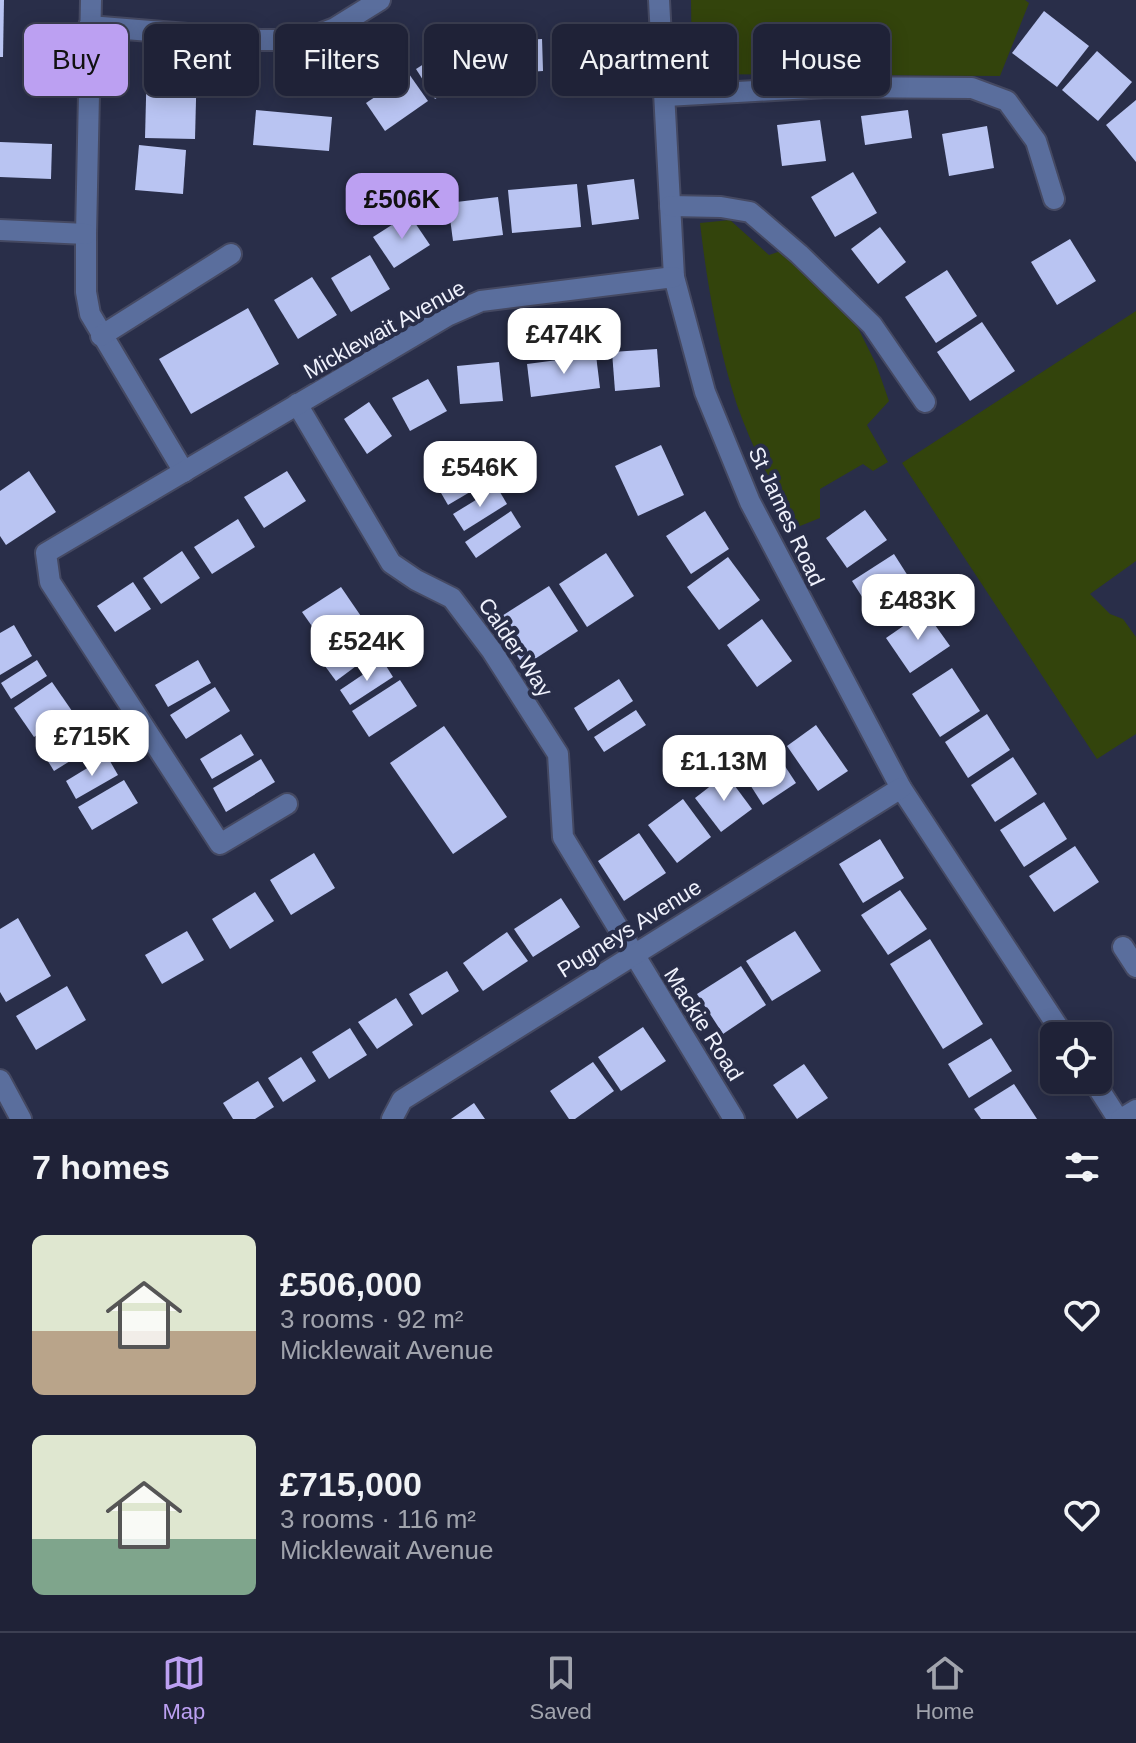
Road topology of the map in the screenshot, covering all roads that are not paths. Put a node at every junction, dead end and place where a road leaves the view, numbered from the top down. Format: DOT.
graph roads {
  1 [pos="91,0"];
  2 [pos="380,0"];
  3 [pos="659,0"];
  4 [pos="89,24"];
  5 [pos="661,24"];
  6 [pos="128,29"];
  7 [pos="737,92"];
  8 [pos="88,96"];
  9 [pos="666,96"];
  10 [pos="1054,199"];
  11 [pos="670,206"];
  12 [pos="0,230"];
  13 [pos="86,234"];
  14 [pos="231,254"];
  15 [pos="674,277"];
  16 [pos="101,336"];
  17 [pos="925,402"];
  18 [pos="297,404"];
  19 [pos="184,472"];
  20 [pos="901,788"];
  21 [pos="287,804"];
  22 [pos="1123,947"];
  23 [pos="632,955"];
  24 [pos="1136,967"];
  25 [pos="1055,1022"];
  26 [pos="0,1080"];
  27 [pos="1103,1094"];
  28 [pos="1136,1110"];
  29 [pos="12,1112"];
  30 [pos="392,1119"];
  31 [pos="734,1119"];
  32 [pos="1120,1119"];
  1 -- 4 [label="street"];
  2 -- 6 [label="street"];
  3 -- 5 [label="street, St James Road"];
  7 -- 10 [label="street"];
  8 -- 13 [label="street"];
  9 -- 11 [label="street, St James Road"];
  11 -- 15 [label="street, St James Road"];
  11 -- 17 [label="street"];
  12 -- 13 [label="street"];
  13 -- 16 [label="street"];
  14 -- 16 [label="street"];
  15 -- 18 [label="street, Micklewait Avenue"];
  15 -- 20 [label="street, St James Road"];
  16 -- 19 [label="street"];
  18 -- 19 [label="street, Micklewait Avenue"];
  18 -- 23 [label="street, Calder Way"];
  19 -- 21 [label="street, Micklewait Avenue"];
  20 -- 23 [label="street, Pugneys Avenue"];
  20 -- 25 [label="street, St James Road"];
  22 -- 24 [label="street"];
  23 -- 30 [label="street, Pugneys Avenue"];
  23 -- 31 [label="street, Mackie Road"];
  26 -- 29 [label="street"];
  27 -- 32 [label="street"];
  28 -- 32 [label="street"];
}
